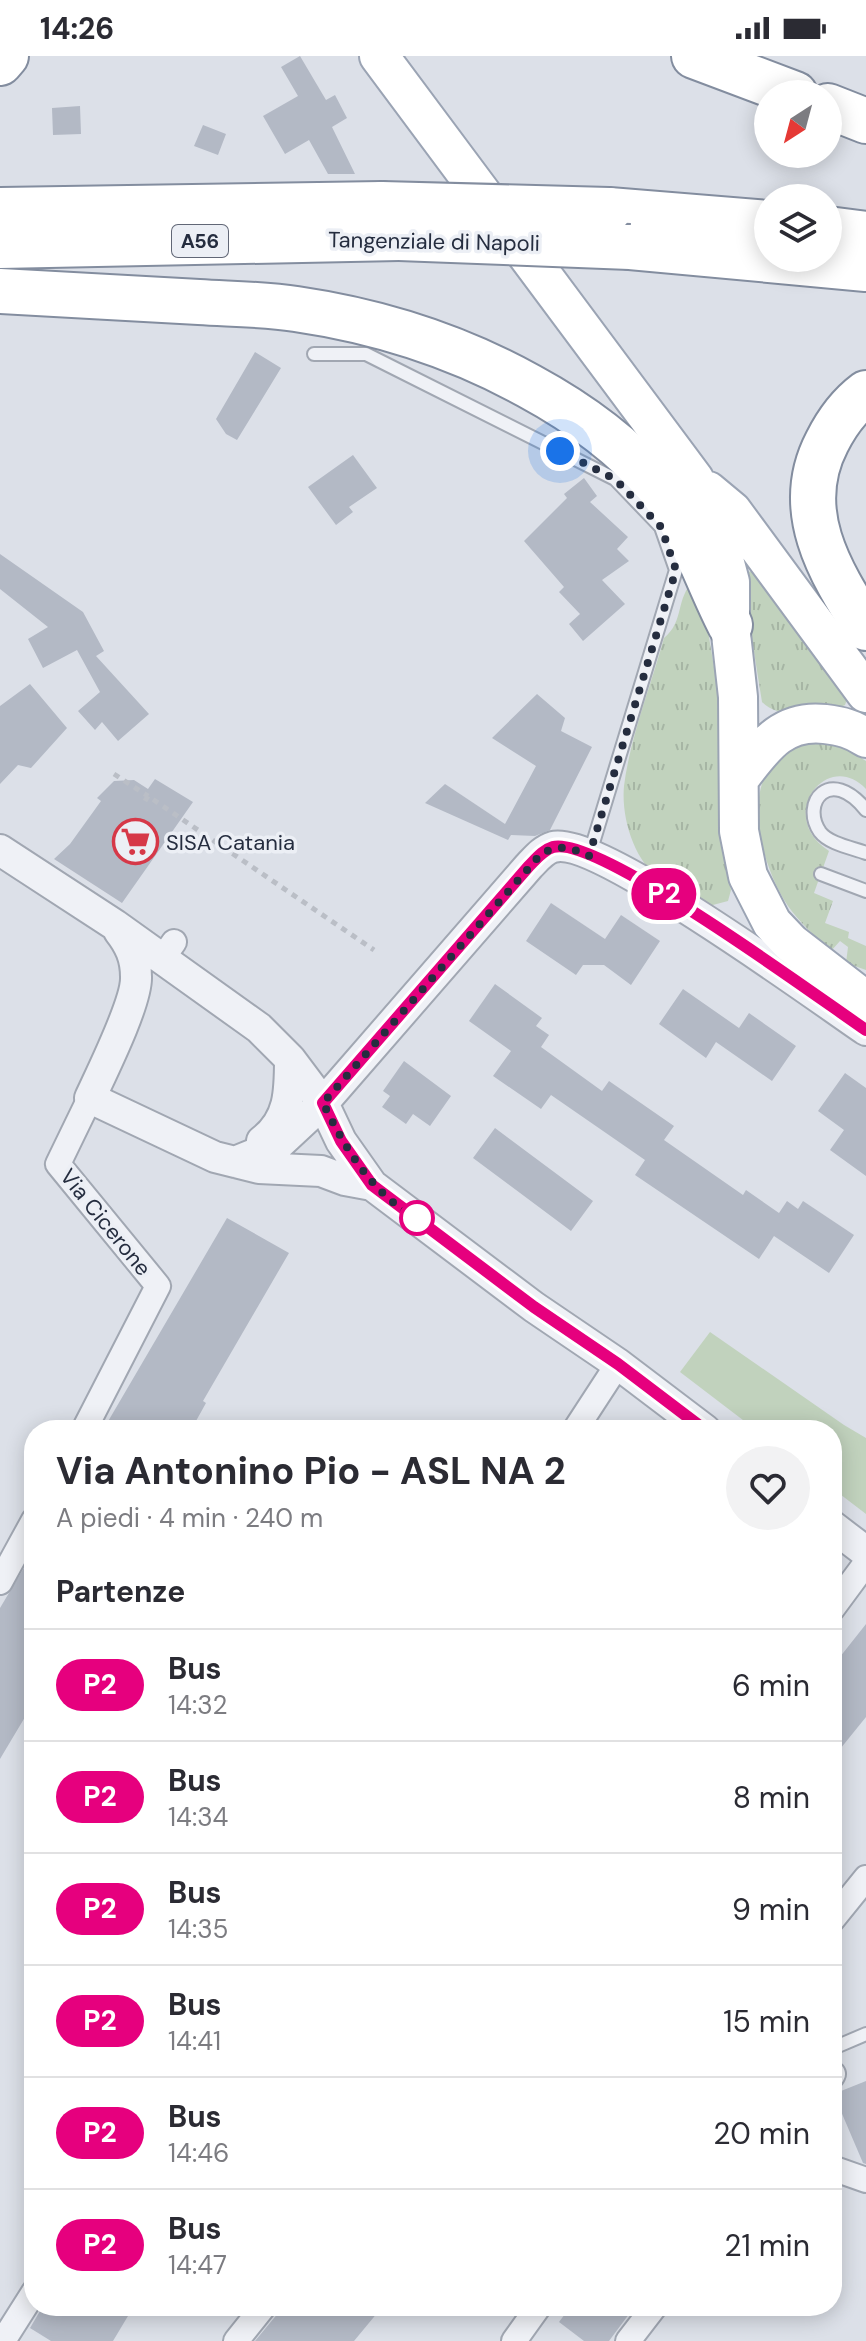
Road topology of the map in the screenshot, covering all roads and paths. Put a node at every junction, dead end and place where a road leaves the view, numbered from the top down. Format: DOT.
graph roads {
  1 [pos="6,56"];
  2 [pos="379,56"];
  3 [pos="694,56"];
  4 [pos="0,63"];
  5 [pos="758,80"];
  6 [pos="842,112"];
  7 [pos="866,121"];
  8 [pos="0,210"];
  9 [pos="390,221"];
  10 [pos="754,223"];
  11 [pos="619,228"];
  12 [pos="842,231"];
  13 [pos="866,234"];
  14 [pos="0,246"];
  15 [pos="866,269"];
  16 [pos="0,291"];
  17 [pos="314,354"];
  18 [pos="866,393"];
  19 [pos="694,479"];
  20 [pos="730,625"];
  21 [pos="866,628"];
  22 [pos="866,693"];
  23 [pos="866,738"];
  24 [pos="114,774"];
  25 [pos="739,779"];
  26 [pos="866,810"];
  27 [pos="0,850"];
  28 [pos="866,853"];
  29 [pos="589,856"];
  30 [pos="821,874"];
  31 [pos="866,891"];
  32 [pos="115,925"];
  33 [pos="374,950"];
  34 [pos="194,981"];
  35 [pos="861,992"];
  36 [pos="131,1000"];
  37 [pos="866,1030"];
  38 [pos="290,1059"];
  39 [pos="90,1098"];
  40 [pos="323,1103"];
  41 [pos="235,1162"];
  42 [pos="372,1185"];
  43 [pos="618,1364"];
  44 [pos="89,1420"];
  45 [pos="582,1420"];
  46 [pos="692,1420"];
  47 [pos="842,1534"];
  48 [pos="24,1538"];
  49 [pos="866,1552"];
  50 [pos="866,1563"];
  51 [pos="0,1582"];
  52 [pos="842,1595"];
  53 [pos="866,1878"];
  54 [pos="842,1908"];
  55 [pos="866,2034"];
  56 [pos="842,2044"];
  57 [pos="24,2308"];
  58 [pos="256,2316"];
  59 [pos="535,2316"];
  60 [pos="647,2316"];
  61 [pos="526,2337"];
  62 [pos="3,2341"];
  63 [pos="236,2341"];
  64 [pos="628,2341"];
  1 -- 4 [label="highway"];
  2 -- 19 [label="main road"];
  3 -- 5 [label="highway"];
  6 -- 7 [label="highway"];
  8 -- 9 [label="highway, Tangenziale di Napoli / A56"];
  9 -- 11 [label="highway, Tangenziale di Napoli / A56, bridge"];
  9 -- 14 [label="highway, Tangenziale di Napoli / A56"];
  10 -- 11 [label="highway, Tangenziale di Napoli / A56"];
  11 -- 15 [label="highway, Tangenziale di Napoli / A56"];
  12 -- 13 [label="highway"];
  16 -- 20 [label="highway"];
  17 -- 29 [label="lane"];
  18 -- 21 [label="highway"];
  19 -- 20 [label="main road"];
  19 -- 22 [label="main road"];
  20 -- 25 [label="main road"];
  23 -- 25 [label="main road"];
  24 -- 33 [label="path"];
  25 -- 35 [label="main road"];
  26 -- 28 [label="lane"];
  27 -- 32 [label="street"];
  29 -- 37 [label="street"];
  29 -- 40 [label="street"];
  30 -- 31 [label="lane"];
  32 -- 34 [label="street"];
  32 -- 36 [label="street"];
  34 -- 36 [label="street"];
  34 -- 38 [label="street"];
  36 -- 39 [label="street"];
  38 -- 40 [label="street"];
  38 -- 41 [label="street"];
  39 -- 41 [label="street"];
  39 -- 44 [label="street, Via Cicerone"];
  40 -- 41 [label="street"];
  40 -- 42 [label="street"];
  41 -- 42 [label="street"];
  42 -- 43 [label="street"];
  43 -- 45 [label="street"];
  43 -- 46 [label="street"];
  47 -- 49 [label="street"];
  48 -- 51 [label="street"];
  50 -- 52 [label="street"];
  53 -- 54 [label="street"];
  55 -- 56 [label="lane"];
  57 -- 62 [label="street"];
  58 -- 63 [label="street"];
  59 -- 61 [label="street"];
  60 -- 64 [label="street"];
}
